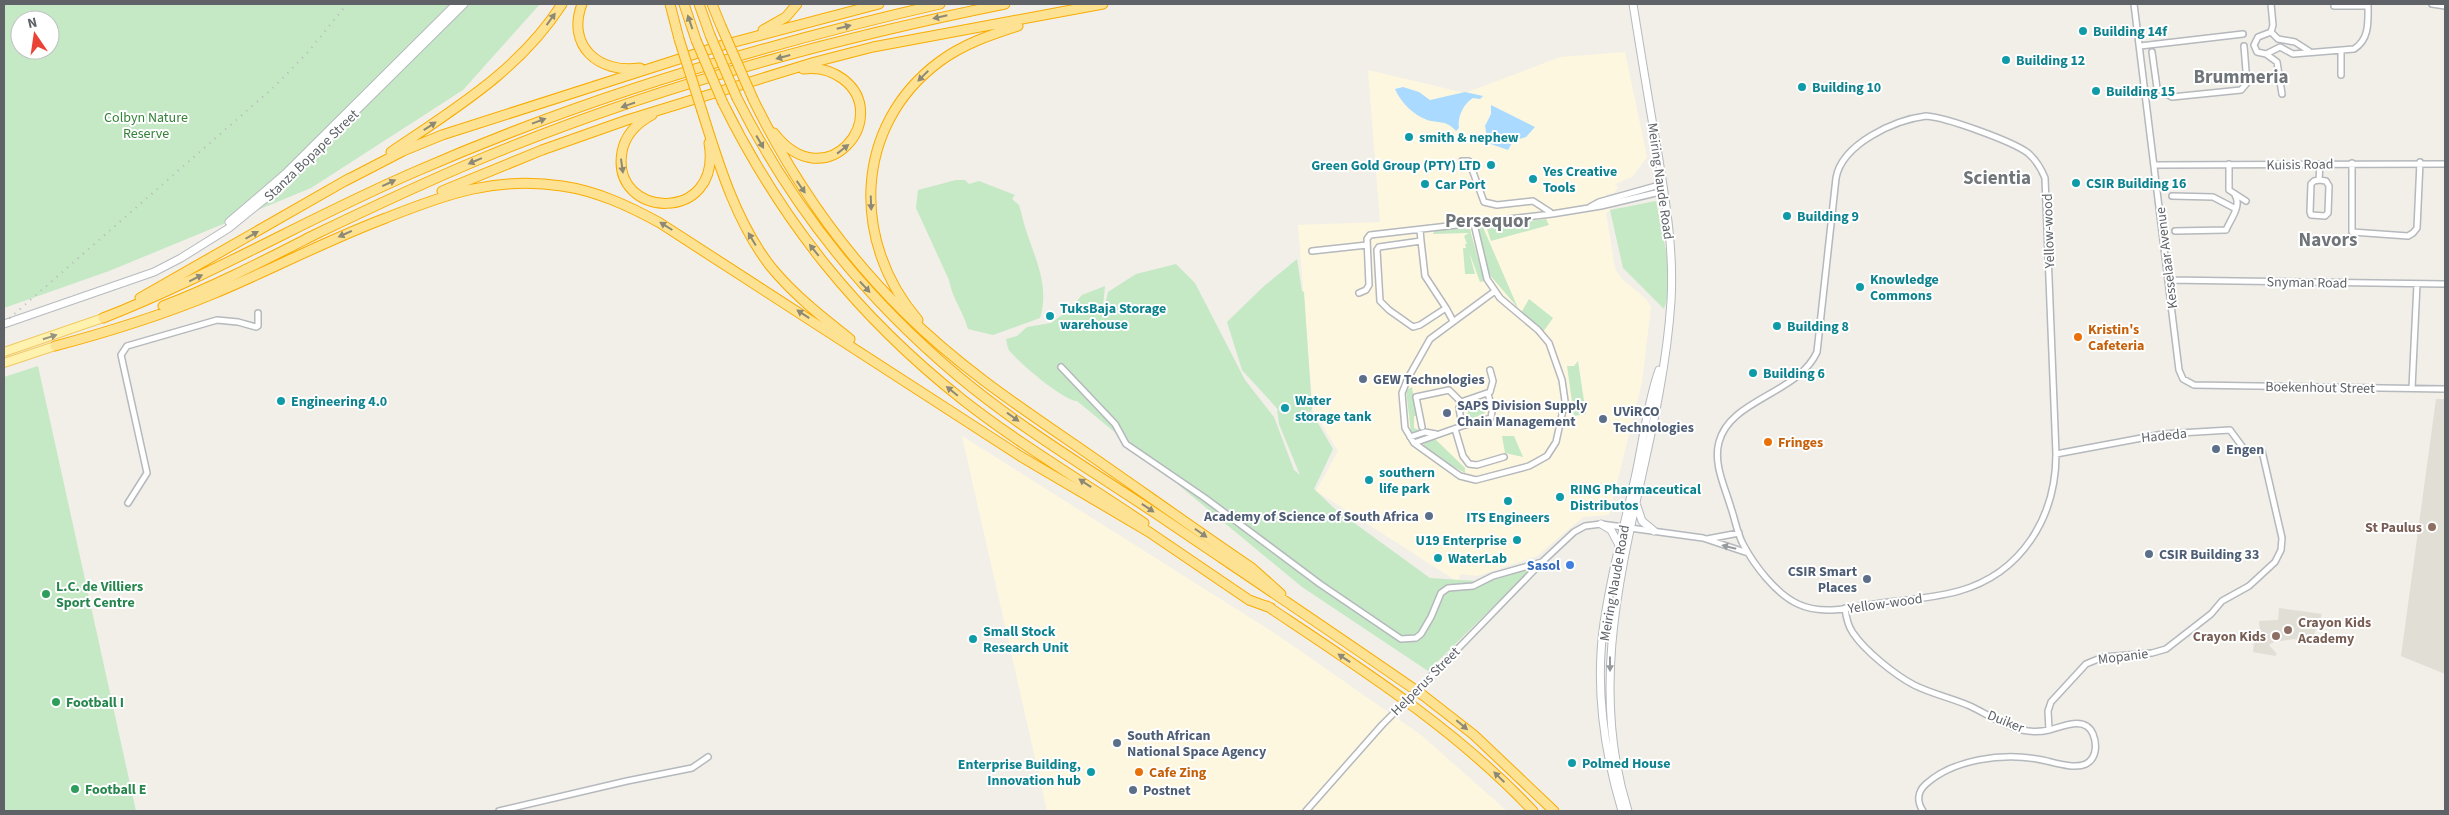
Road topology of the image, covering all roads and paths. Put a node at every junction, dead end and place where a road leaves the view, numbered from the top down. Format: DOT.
graph roads {
  1 [pos="456,4"];
  2 [pos="464,4"];
  3 [pos="562,4"];
  4 [pos="582,4"];
  5 [pos="663,4"];
  6 [pos="670,4"];
  7 [pos="684,4"];
  8 [pos="699,4"];
  9 [pos="712,4"];
  10 [pos="716,4"];
  11 [pos="797,4"];
  12 [pos="879,4"];
  13 [pos="940,4"];
  14 [pos="1005,4"];
  15 [pos="1103,4"];
  16 [pos="1633,4"];
  17 [pos="2134,4"];
  18 [pos="2271,4"];
  19 [pos="2432,4"];
  20 [pos="2368,5"];
  21 [pos="2334,6"];
  22 [pos="2445,6"];
  23 [pos="1079,9"];
  24 [pos="721,25"];
  25 [pos="2271,32"];
  26 [pos="2243,34"];
  27 [pos="678,37"];
  28 [pos="2290,41"];
  29 [pos="723,45"];
  30 [pos="2140,46"];
  31 [pos="2244,46"];
  32 [pos="2286,48"];
  33 [pos="2309,51"];
  34 [pos="2152,52"];
  35 [pos="2341,52"];
  36 [pos="2266,54"];
  37 [pos="684,58"];
  38 [pos="2341,75"];
  39 [pos="2155,81"];
  40 [pos="2145,82"];
  41 [pos="744,83"];
  42 [pos="2282,94"];
  43 [pos="704,95"];
  44 [pos="753,100"];
  45 [pos="702,113"];
  46 [pos="1462,161"];
  47 [pos="2420,162"];
  48 [pos="2352,163"];
  49 [pos="2229,164"];
  50 [pos="2320,164"];
  51 [pos="2445,164"];
  52 [pos="2155,165"];
  53 [pos="2319,180"];
  54 [pos="345,181"];
  55 [pos="1663,187"];
  56 [pos="2235,195"];
  57 [pos="2172,196"];
  58 [pos="2246,201"];
  59 [pos="2236,209"];
  60 [pos="1550,212"];
  61 [pos="1474,224"];
  62 [pos="362,226"];
  63 [pos="1420,230"];
  64 [pos="2175,231"];
  65 [pos="1421,241"];
  66 [pos="1367,245"];
  67 [pos="1312,251"];
  68 [pos="137,278"];
  69 [pos="2168,280"];
  70 [pos="2417,284"];
  71 [pos="2445,284"];
  72 [pos="1495,291"];
  73 [pos="1359,293"];
  74 [pos="1446,308"];
  75 [pos="258,313"];
  76 [pos="103,318"];
  77 [pos="1453,321"];
  78 [pos="4,324"];
  79 [pos="55,346"];
  80 [pos="4,352"];
  81 [pos="1664,358"];
  82 [pos="4,364"];
  83 [pos="961,364"];
  84 [pos="1061,367"];
  85 [pos="1490,370"];
  86 [pos="2194,385"];
  87 [pos="2412,388"];
  88 [pos="2445,388"];
  89 [pos="917,389"];
  90 [pos="1488,393"];
  91 [pos="1461,402"];
  92 [pos="1462,426"];
  93 [pos="1422,427"];
  94 [pos="1454,429"];
  95 [pos="1436,434"];
  96 [pos="1410,438"];
  97 [pos="1414,443"];
  98 [pos="2262,451"];
  99 [pos="2056,454"];
  100 [pos="1504,457"];
  101 [pos="1637,500"];
  102 [pos="128,503"];
  103 [pos="1601,524"];
  104 [pos="1627,528"];
  105 [pos="1654,531"];
  106 [pos="1739,533"];
  107 [pos="1707,539"];
  108 [pos="1619,545"];
  109 [pos="1749,553"];
  110 [pos="1542,562"];
  111 [pos="1286,601"];
  112 [pos="1271,608"];
  113 [pos="1845,608"];
  114 [pos="2049,730"];
  115 [pos="708,757"];
  116 [pos="499,811"];
  117 [pos="1306,811"];
  118 [pos="1533,811"];
  119 [pos="1554,811"];
  120 [pos="1622,811"];
  121 [pos="1628,811"];
  122 [pos="1922,811"];
  1 -- 68 [label="street, Stanza Bopape Street"];
  2 -- 68 [label="street, Stanza Bopape Street"];
  54 -- 3 [label="highway, one-way"];
  4 -- 37 [label="highway"];
  5 -- 27 [label="highway"];
  6 -- 27 [label="highway"];
  112 -- 7 [label="highway, one-way, bridge"];
  8 -- 111 [label="highway, one-way, bridge"];
  9 -- 24 [label="highway"];
  10 -- 24 [label="highway"];
  11 -- 29 [label="highway"];
  12 -- 29 [label="highway"];
  76 -- 13 [label="highway, one-way"];
  14 -- 79 [label="highway, one-way"];
  15 -- 23 [label="highway"];
  16 -- 55 [label="street, Meiring Naude Road"];
  17 -- 30 [label="street, Kesselaar Avenue"];
  18 -- 25 [label="street"];
  19 -- 22 [label="street"];
  20 -- 21 [label="street"];
  20 -- 35 [label="street"];
  23 -- 41 [label="highway"];
  23 -- 83 [label="highway, one-way"];
  24 -- 44 [label="highway, bridge"];
  25 -- 28 [label="street"];
  25 -- 36 [label="street"];
  26 -- 30 [label="street"];
  27 -- 45 [label="highway, bridge"];
  28 -- 32 [label="street"];
  28 -- 33 [label="street"];
  29 -- 37 [label="highway"];
  30 -- 40 [label="street, Kesselaar Avenue"];
  31 -- 39 [label="street"];
  32 -- 33 [label="street"];
  32 -- 36 [label="street"];
  33 -- 35 [label="street"];
  34 -- 39 [label="street"];
  35 -- 38 [label="street"];
  36 -- 42 [label="street"];
  37 -- 54 [label="highway"];
  39 -- 40 [label="street"];
  40 -- 52 [label="street, Kesselaar Avenue"];
  41 -- 43 [label="highway"];
  44 -- 41 [label="highway, one-way"];
  43 -- 45 [label="highway, one-way"];
  43 -- 62 [label="highway"];
  44 -- 83 [label="highway, one-way"];
  89 -- 45 [label="highway, one-way"];
  46 -- 60 [label="street"];
  47 -- 48 [label="street, Kuisis Road"];
  47 -- 48 [label="street"];
  47 -- 51 [label="street, Kuisis Road"];
  48 -- 50 [label="street, Kuisis Road"];
  49 -- 50 [label="street, Kuisis Road"];
  49 -- 52 [label="street, Kuisis Road"];
  49 -- 56 [label="street"];
  50 -- 53 [label="street"];
  52 -- 69 [label="street, Kesselaar Avenue"];
  53 -- 53 [label="street"];
  76 -- 54 [label="highway, one-way"];
  55 -- 61 [label="street"];
  55 -- 81 [label="street, Meiring Naude Road"];
  56 -- 58 [label="street"];
  56 -- 59 [label="street"];
  57 -- 59 [label="street"];
  59 -- 64 [label="street"];
  61 -- 63 [label="street"];
  61 -- 72 [label="street"];
  62 -- 79 [label="highway, one-way"];
  89 -- 62 [label="highway, one-way"];
  63 -- 65 [label="street"];
  63 -- 66 [label="street"];
  65 -- 74 [label="street"];
  65 -- 74 [label="street"];
  66 -- 67 [label="street"];
  66 -- 73 [label="street"];
  68 -- 78 [label="street, Stanza Bopape Street"];
  69 -- 70 [label="street, Snyman Road"];
  69 -- 86 [label="street, Kesselaar Avenue"];
  70 -- 71 [label="street, Snyman Road"];
  70 -- 87 [label="street"];
  72 -- 77 [label="street"];
  72 -- 97 [label="street"];
  74 -- 77 [label="street"];
  75 -- 102 [label="street"];
  80 -- 76 [label="main road, one-way"];
  77 -- 96 [label="street"];
  79 -- 82 [label="main road"];
  81 -- 101 [label="street, Meiring Naude Road"];
  81 -- 104 [label="street, Meiring Naude Road"];
  83 -- 111 [label="highway, one-way"];
  84 -- 110 [label="street"];
  85 -- 90 [label="street"];
  86 -- 87 [label="street, Boekenhout Street"];
  87 -- 88 [label="street, Boekenhout Street"];
  89 -- 112 [label="highway"];
  90 -- 91 [label="street"];
  90 -- 92 [label="street"];
  91 -- 92 [label="street"];
  91 -- 93 [label="street"];
  92 -- 94 [label="street"];
  94 -- 95 [label="street"];
  94 -- 100 [label="street"];
  95 -- 96 [label="street"];
  95 -- 97 [label="street"];
  96 -- 97 [label="street"];
  98 -- 99 [label="street, Hadeda"];
  98 -- 114 [label="street, Mopanie"];
  99 -- 106 [label="street, Yellow-wood"];
  99 -- 113 [label="street, Yellow-wood"];
  101 -- 104 [label="street, Meiring Naude Road"];
  101 -- 105 [label="street"];
  103 -- 104 [label="street"];
  103 -- 108 [label="street"];
  103 -- 110 [label="street, Helperus Street"];
  104 -- 105 [label="street"];
  104 -- 108 [label="street, Meiring Naude Road"];
  104 -- 121 [label="street, Meiring Naude Road, one-way"];
  105 -- 107 [label="street"];
  106 -- 107 [label="street"];
  106 -- 109 [label="street, Yellow-wood"];
  109 -- 107 [label="street, one-way"];
  108 -- 120 [label="street, Meiring Naude Road"];
  109 -- 113 [label="street, Yellow-wood"];
  110 -- 117 [label="street, Helperus Street, bridge"];
  111 -- 119 [label="highway, one-way"];
  118 -- 112 [label="highway, one-way"];
  113 -- 114 [label="street, Duiker"];
  114 -- 122 [label="street, Duiker"];
  115 -- 116 [label="street"];
}
